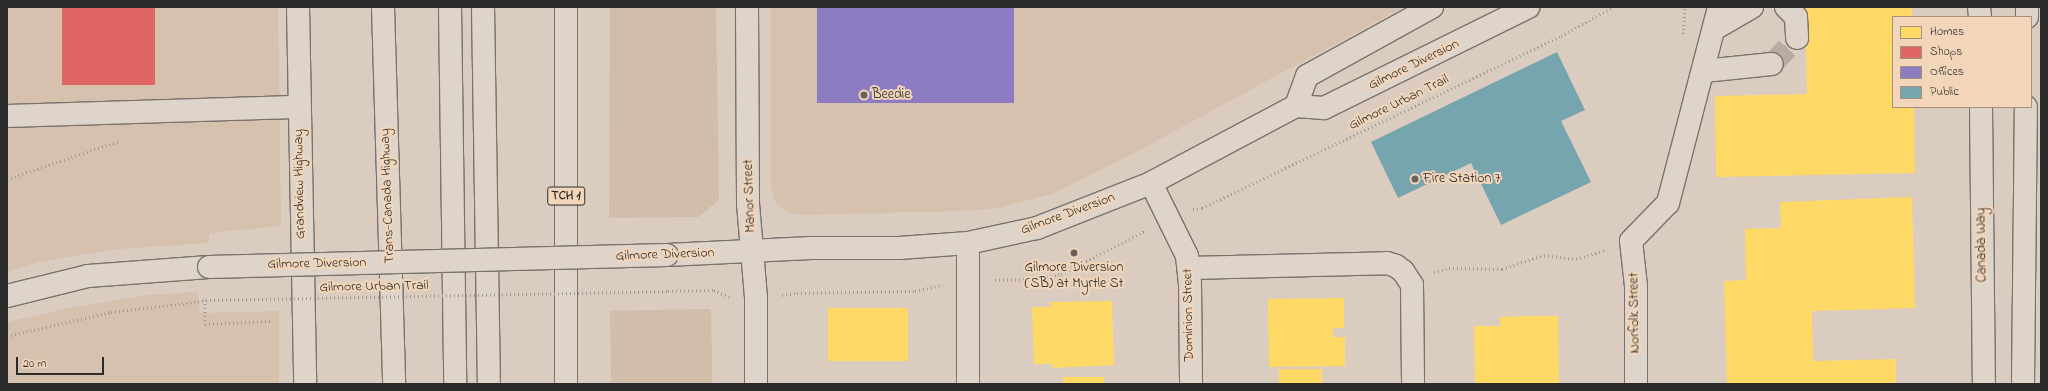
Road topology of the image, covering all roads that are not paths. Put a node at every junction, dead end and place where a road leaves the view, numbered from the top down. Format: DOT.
graph roads {
  1 [pos="298,7"];
  2 [pos="383,7"];
  3 [pos="450,7"];
  4 [pos="482,7"];
  5 [pos="566,7"];
  6 [pos="747,7"];
  7 [pos="1432,7"];
  8 [pos="1528,7"];
  9 [pos="1719,7"];
  10 [pos="1752,7"];
  11 [pos="1786,7"];
  12 [pos="1714,29"];
  13 [pos="1797,38"];
  14 [pos="1772,64"];
  15 [pos="1704,71"];
  16 [pos="1296,106"];
  17 [pos="299,107"];
  18 [pos="1981,108"];
  19 [pos="2026,108"];
  20 [pos="7,116"];
  21 [pos="1151,183"];
  22 [pos="968,243"];
  23 [pos="753,250"];
  24 [pos="1189,268"];
  25 [pos="7,296"];
  26 [pos="394,382"];
  27 [pos="305,384"];
  28 [pos="455,384"];
  29 [pos="489,384"];
  30 [pos="566,384"];
  31 [pos="756,384"];
  32 [pos="968,384"];
  33 [pos="1190,384"];
  34 [pos="1413,384"];
  35 [pos="1636,384"];
  36 [pos="1984,384"];
  37 [pos="2023,384"];
  1 -- 17 [label="main road, Grandview Highway"];
  2 -- 26 [label="main road, Trans-Canada Highway"];
  3 -- 28 [label="main road"];
  4 -- 29 [label="main road"];
  5 -- 30 [label="main road, TCH 1"];
  6 -- 23 [label="main road, Manor Street"];
  7 -- 16 [label="main road"];
  8 -- 16 [label="main road, Gilmore Diversion"];
  9 -- 12 [label="main road"];
  10 -- 12 [label="main road"];
  11 -- 13 [label="main road"];
  12 -- 15 [label="main road"];
  14 -- 15 [label="main road"];
  15 -- 35 [label="main road, Norfolk Street"];
  16 -- 21 [label="main road, Gilmore Diversion"];
  17 -- 20 [label="main road"];
  17 -- 27 [label="main road, Grandview Highway"];
  18 -- 36 [label="main road, Canada Way"];
  19 -- 37 [label="main road"];
  21 -- 22 [label="main road, Gilmore Diversion"];
  21 -- 24 [label="main road, Dominion Street"];
  22 -- 23 [label="main road, Gilmore Diversion"];
  22 -- 32 [label="main road"];
  23 -- 25 [label="main road, Gilmore Diversion, bridge"];
  23 -- 31 [label="main road, Manor Street"];
  24 -- 33 [label="main road, Dominion Street"];
  24 -- 34 [label="main road"];
}
